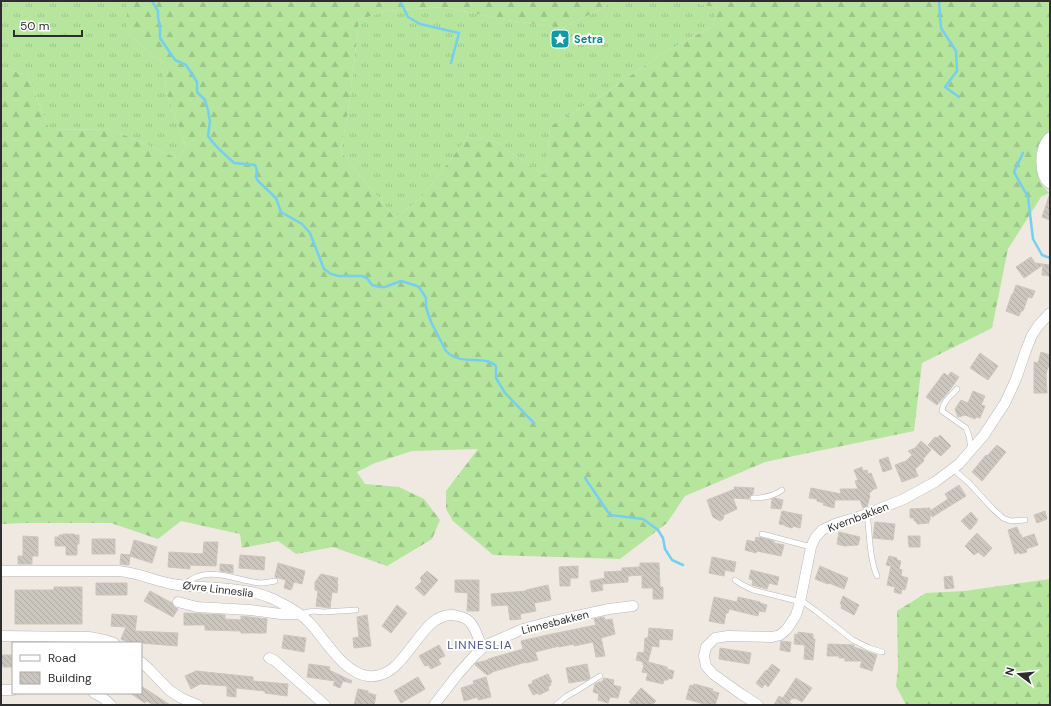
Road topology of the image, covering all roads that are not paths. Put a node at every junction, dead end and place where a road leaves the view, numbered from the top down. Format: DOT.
graph roads {
  1 [pos="1050,139"];
  2 [pos="1050,182"];
  3 [pos="1050,313"];
  4 [pos="957,388"];
  5 [pos="972,449"];
  6 [pos="953,469"];
  7 [pos="782,490"];
  8 [pos="753,498"];
  9 [pos="866,514"];
  10 [pos="1025,520"];
  11 [pos="762,534"];
  12 [pos="811,547"];
  13 [pos="1,572"];
  14 [pos="877,576"];
  15 [pos="735,580"];
  16 [pos="275,581"];
  17 [pos="184,586"];
  18 [pos="178,602"];
  19 [pos="800,602"];
  20 [pos="633,606"];
  21 [pos="356,610"];
  22 [pos="299,614"];
  23 [pos="1,636"];
  24 [pos="111,642"];
  25 [pos="482,648"];
  26 [pos="882,652"];
  27 [pos="270,658"];
  28 [pos="142,663"];
  29 [pos="600,676"];
  30 [pos="1,690"];
  31 [pos="12,690"];
  32 [pos="96,694"];
  33 [pos="111,705"];
  34 [pos="198,705"];
  35 [pos="325,705"];
  36 [pos="434,705"];
  37 [pos="556,705"];
  38 [pos="758,705"];
  1 -- 2 [label="street"];
  3 -- 5 [label="street, Kvernbakken"];
  4 -- 5 [label="lane"];
  5 -- 6 [label="street, Kvernbakken"];
  6 -- 9 [label="street, Kvernbakken"];
  6 -- 10 [label="lane"];
  7 -- 8 [label="lane"];
  9 -- 12 [label="street, Kvernbakken"];
  9 -- 14 [label="lane"];
  11 -- 12 [label="lane"];
  12 -- 19 [label="street, Kvernbakken"];
  13 -- 17 [label="street, Øvre Linneslia"];
  15 -- 19 [label="lane"];
  16 -- 17 [label="lane"];
  17 -- 22 [label="street, Øvre Linneslia"];
  18 -- 22 [label="street"];
  19 -- 26 [label="lane"];
  19 -- 38 [label="street, Kvernbakken"];
  20 -- 25 [label="street, Linnesbakken"];
  21 -- 22 [label="lane"];
  22 -- 25 [label="street, Øvre Linneslia"];
  23 -- 24 [label="street"];
  25 -- 36 [label="street, Linnesbakken"];
  27 -- 35 [label="street"];
  28 -- 34 [label="street"];
  29 -- 37 [label="lane"];
  30 -- 31 [label="street"];
  32 -- 33 [label="street"];
}
